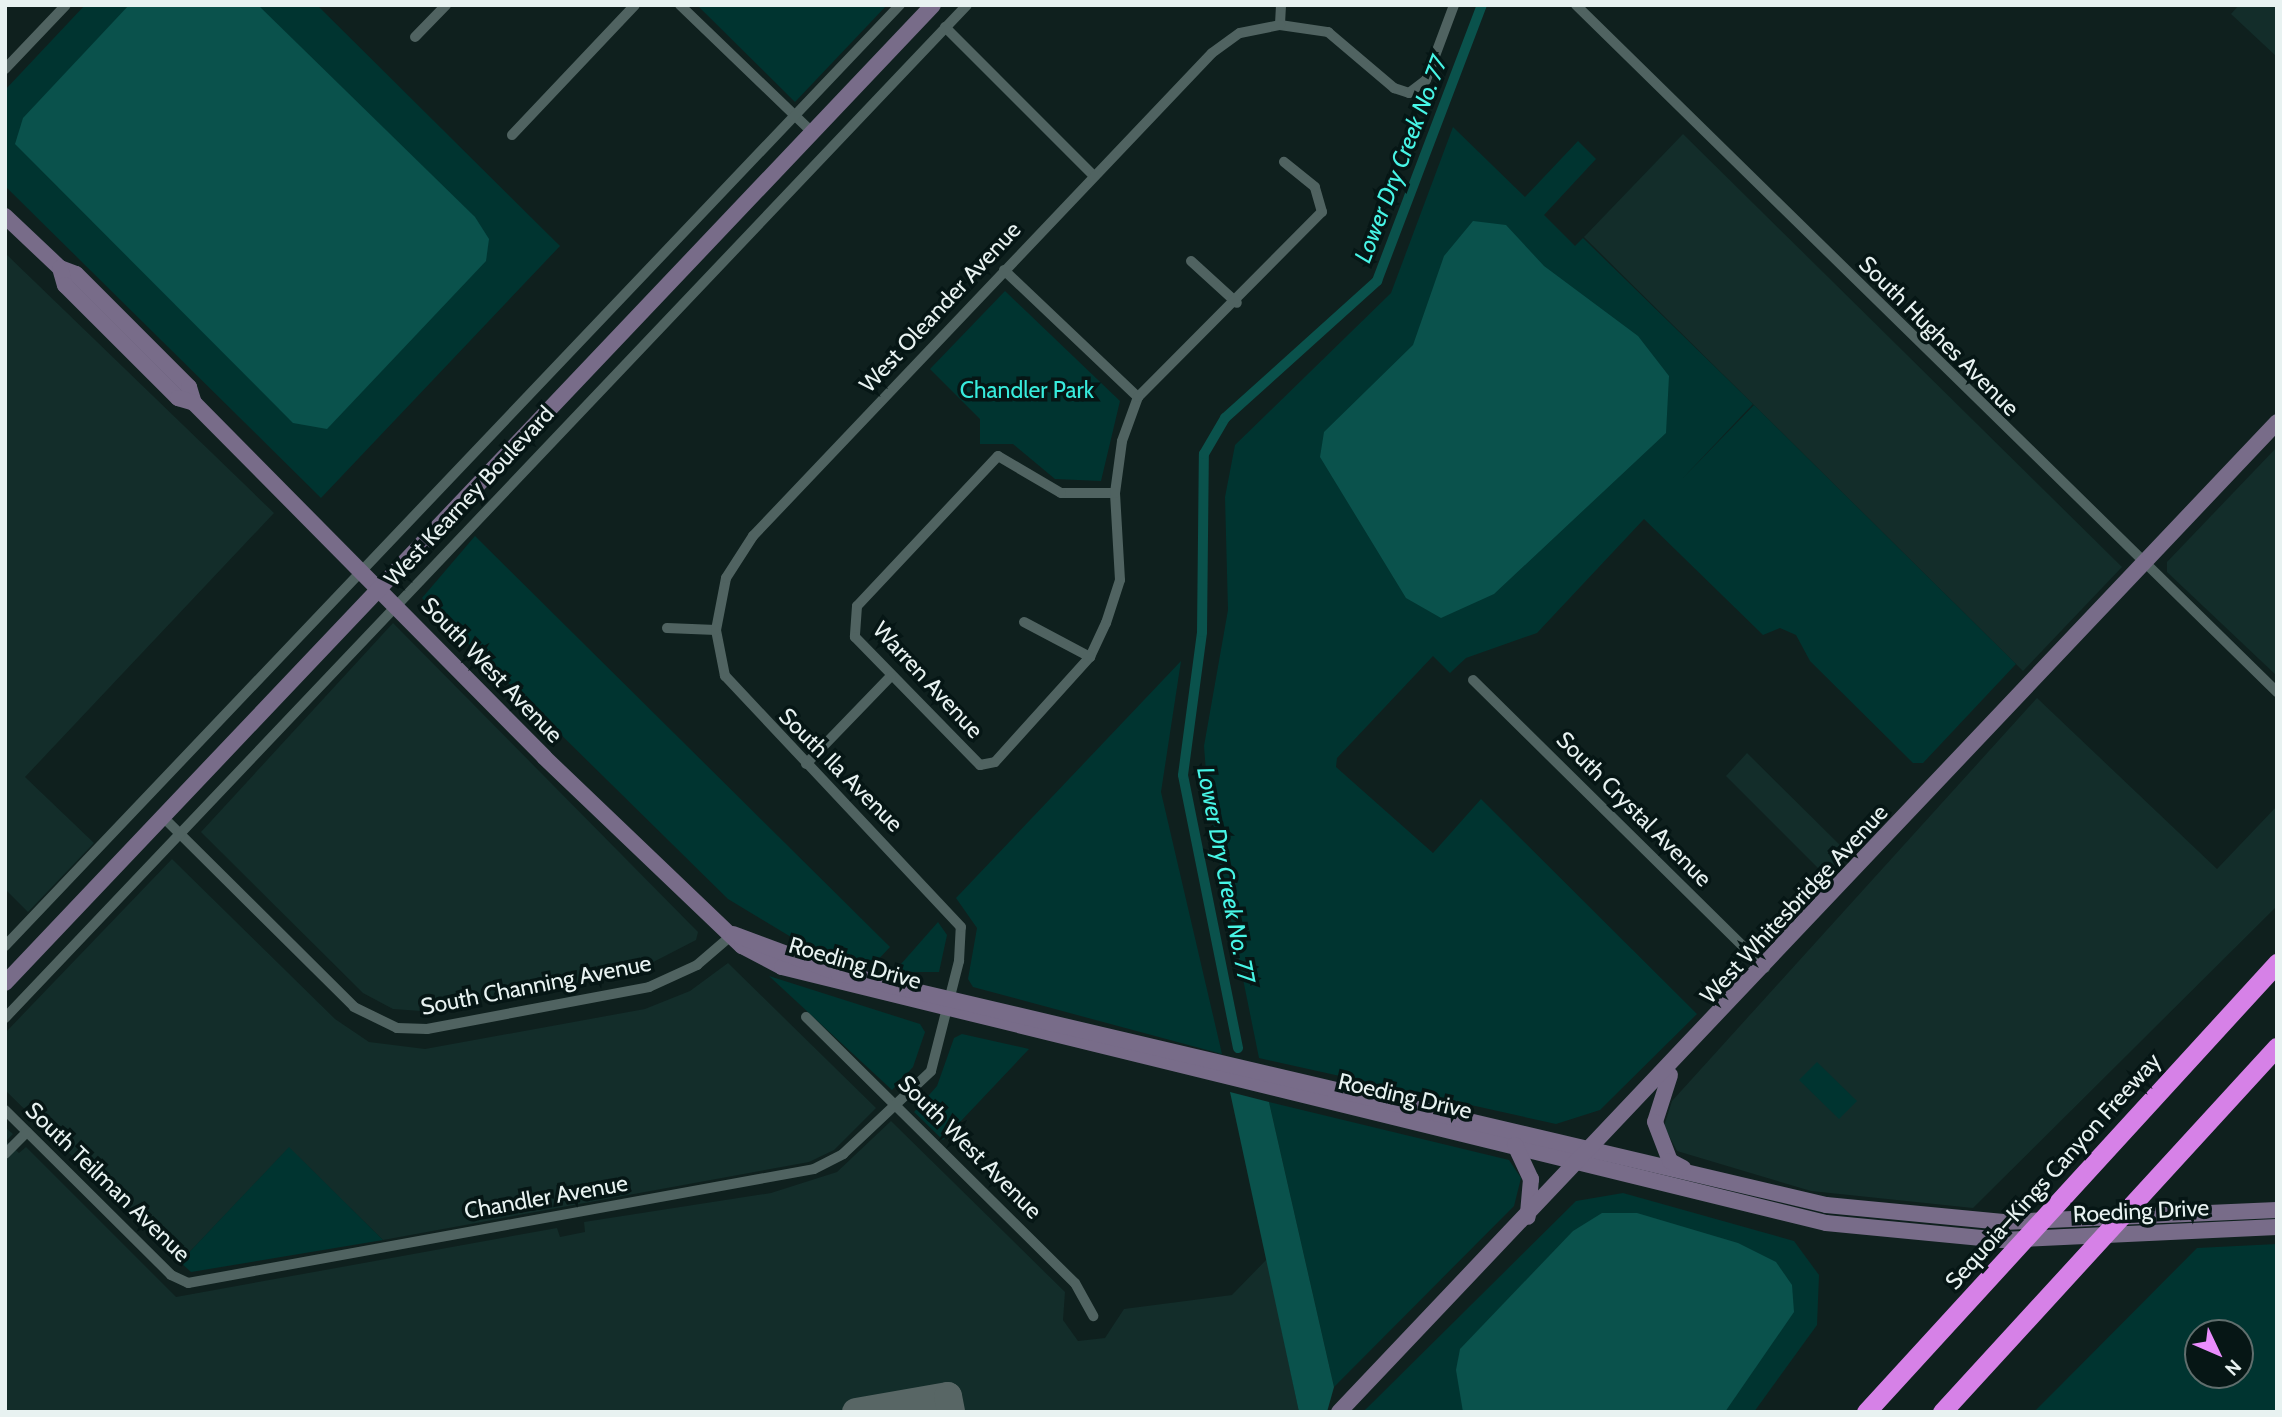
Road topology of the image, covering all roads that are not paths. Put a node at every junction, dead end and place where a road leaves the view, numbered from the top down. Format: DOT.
graph roads {
  1 [pos="66,5"];
  2 [pos="446,5"];
  3 [pos="635,5"];
  4 [pos="680,5"];
  5 [pos="900,5"];
  6 [pos="933,5"];
  7 [pos="967,5"];
  8 [pos="1281,5"];
  9 [pos="1454,5"];
  10 [pos="1576,5"];
  11 [pos="1280,25"];
  12 [pos="945,27"];
  13 [pos="415,37"];
  14 [pos="5,69"];
  15 [pos="795,116"];
  16 [pos="812,132"];
  17 [pos="512,135"];
  18 [pos="1284,162"];
  19 [pos="1094,176"];
  20 [pos="5,216"];
  21 [pos="1191,261"];
  22 [pos="1004,270"];
  23 [pos="1237,303"];
  24 [pos="1138,397"];
  25 [pos="2277,422"];
  26 [pos="1115,493"];
  27 [pos="2142,564"];
  28 [pos="361,572"];
  29 [pos="379,589"];
  30 [pos="397,605"];
  31 [pos="1024,622"];
  32 [pos="667,628"];
  33 [pos="716,630"];
  34 [pos="1090,657"];
  35 [pos="891,676"];
  36 [pos="1474,680"];
  37 [pos="2277,692"];
  38 [pos="806,764"];
  39 [pos="163,817"];
  40 [pos="180,834"];
  41 [pos="961,927"];
  42 [pos="733,934"];
  43 [pos="5,946"];
  44 [pos="2277,963"];
  45 [pos="1765,968"];
  46 [pos="5,983"];
  47 [pos="947,1006"];
  48 [pos="806,1017"];
  49 [pos="5,1018"];
  50 [pos="2277,1047"];
  51 [pos="1677,1061"];
  52 [pos="896,1105"];
  53 [pos="5,1111"];
  54 [pos="27,1132"];
  55 [pos="1515,1144"];
  56 [pos="1595,1147"];
  57 [pos="5,1154"];
  58 [pos="1583,1160"];
  59 [pos="1697,1176"];
  60 [pos="2277,1210"];
  61 [pos="1528,1217"];
  62 [pos="2277,1227"];
  63 [pos="182,1283"];
  64 [pos="1093,1316"];
  65 [pos="1339,1412"];
  66 [pos="1866,1412"];
  67 [pos="1942,1412"];
  1 -- 14 [label="street"];
  2 -- 13 [label="street"];
  3 -- 17 [label="street"];
  4 -- 15 [label="street"];
  5 -- 15 [label="street, West Kearney Boulevard"];
  6 -- 16 [label="street, West Kearney Boulevard"];
  7 -- 12 [label="street, West Kearney Boulevard"];
  8 -- 11 [label="street"];
  9 -- 11 [label="street, West Oleander Avenue"];
  10 -- 27 [label="street, South Hughes Avenue"];
  11 -- 19 [label="street, West Oleander Avenue"];
  12 -- 19 [label="street"];
  12 -- 30 [label="street, West Kearney Boulevard"];
  15 -- 16 [label="street"];
  15 -- 28 [label="street, West Kearney Boulevard"];
  16 -- 29 [label="street, West Kearney Boulevard"];
  18 -- 23 [label="street"];
  19 -- 22 [label="street, West Oleander Avenue"];
  20 -- 28 [label="street, South West Avenue"];
  21 -- 23 [label="street"];
  22 -- 24 [label="street"];
  22 -- 33 [label="street, West Oleander Avenue"];
  23 -- 24 [label="street"];
  24 -- 26 [label="street"];
  25 -- 27 [label="street, West Whitesbridge Avenue"];
  26 -- 34 [label="street"];
  26 -- 35 [label="street, Warren Avenue"];
  27 -- 37 [label="street, South Hughes Avenue"];
  27 -- 45 [label="street, West Whitesbridge Avenue"];
  28 -- 29 [label="street, South West Avenue"];
  28 -- 43 [label="street, West Kearney Boulevard"];
  29 -- 30 [label="street, South West Avenue"];
  29 -- 39 [label="street, West Kearney Boulevard"];
  30 -- 40 [label="street, West Kearney Boulevard"];
  30 -- 42 [label="street, South West Avenue"];
  31 -- 34 [label="street"];
  32 -- 33 [label="street"];
  33 -- 38 [label="street, South Ila Avenue"];
  34 -- 35 [label="street, Warren Avenue"];
  35 -- 38 [label="street"];
  36 -- 45 [label="street, South Crystal Avenue"];
  38 -- 41 [label="street, South Ila Avenue"];
  39 -- 40 [label="street, South Channing Avenue"];
  39 -- 46 [label="street, West Kearney Boulevard"];
  40 -- 42 [label="street, South Channing Avenue"];
  40 -- 49 [label="street, West Kearney Boulevard"];
  41 -- 47 [label="street, Chandler Avenue"];
  42 -- 47 [label="street, Roeding Drive"];
  44 -- 66 [label="highway, Sequoia–Kings Canyon Freeway"];
  45 -- 51 [label="street, West Whitesbridge Avenue"];
  47 -- 52 [label="street, Chandler Avenue"];
  47 -- 55 [label="street, Roeding Drive"];
  47 -- 56 [label="street, Roeding Drive"];
  48 -- 52 [label="street, South West Avenue"];
  50 -- 67 [label="highway"];
  51 -- 56 [label="street, West Whitesbridge Avenue"];
  51 -- 59 [label="street"];
  52 -- 63 [label="street, Chandler Avenue"];
  52 -- 64 [label="street, South West Avenue"];
  53 -- 54 [label="street, South Teilman Avenue"];
  54 -- 57 [label="street"];
  54 -- 63 [label="street, South Teilman Avenue"];
  55 -- 58 [label="street, Roeding Drive"];
  55 -- 61 [label="street"];
  56 -- 58 [label="street, West Whitesbridge Avenue"];
  56 -- 59 [label="street, Roeding Drive"];
  58 -- 61 [label="street, West Whitesbridge Avenue"];
  58 -- 62 [label="street, Roeding Drive"];
  59 -- 60 [label="street, Roeding Drive"];
  61 -- 65 [label="street, West Whitesbridge Avenue"];
}
